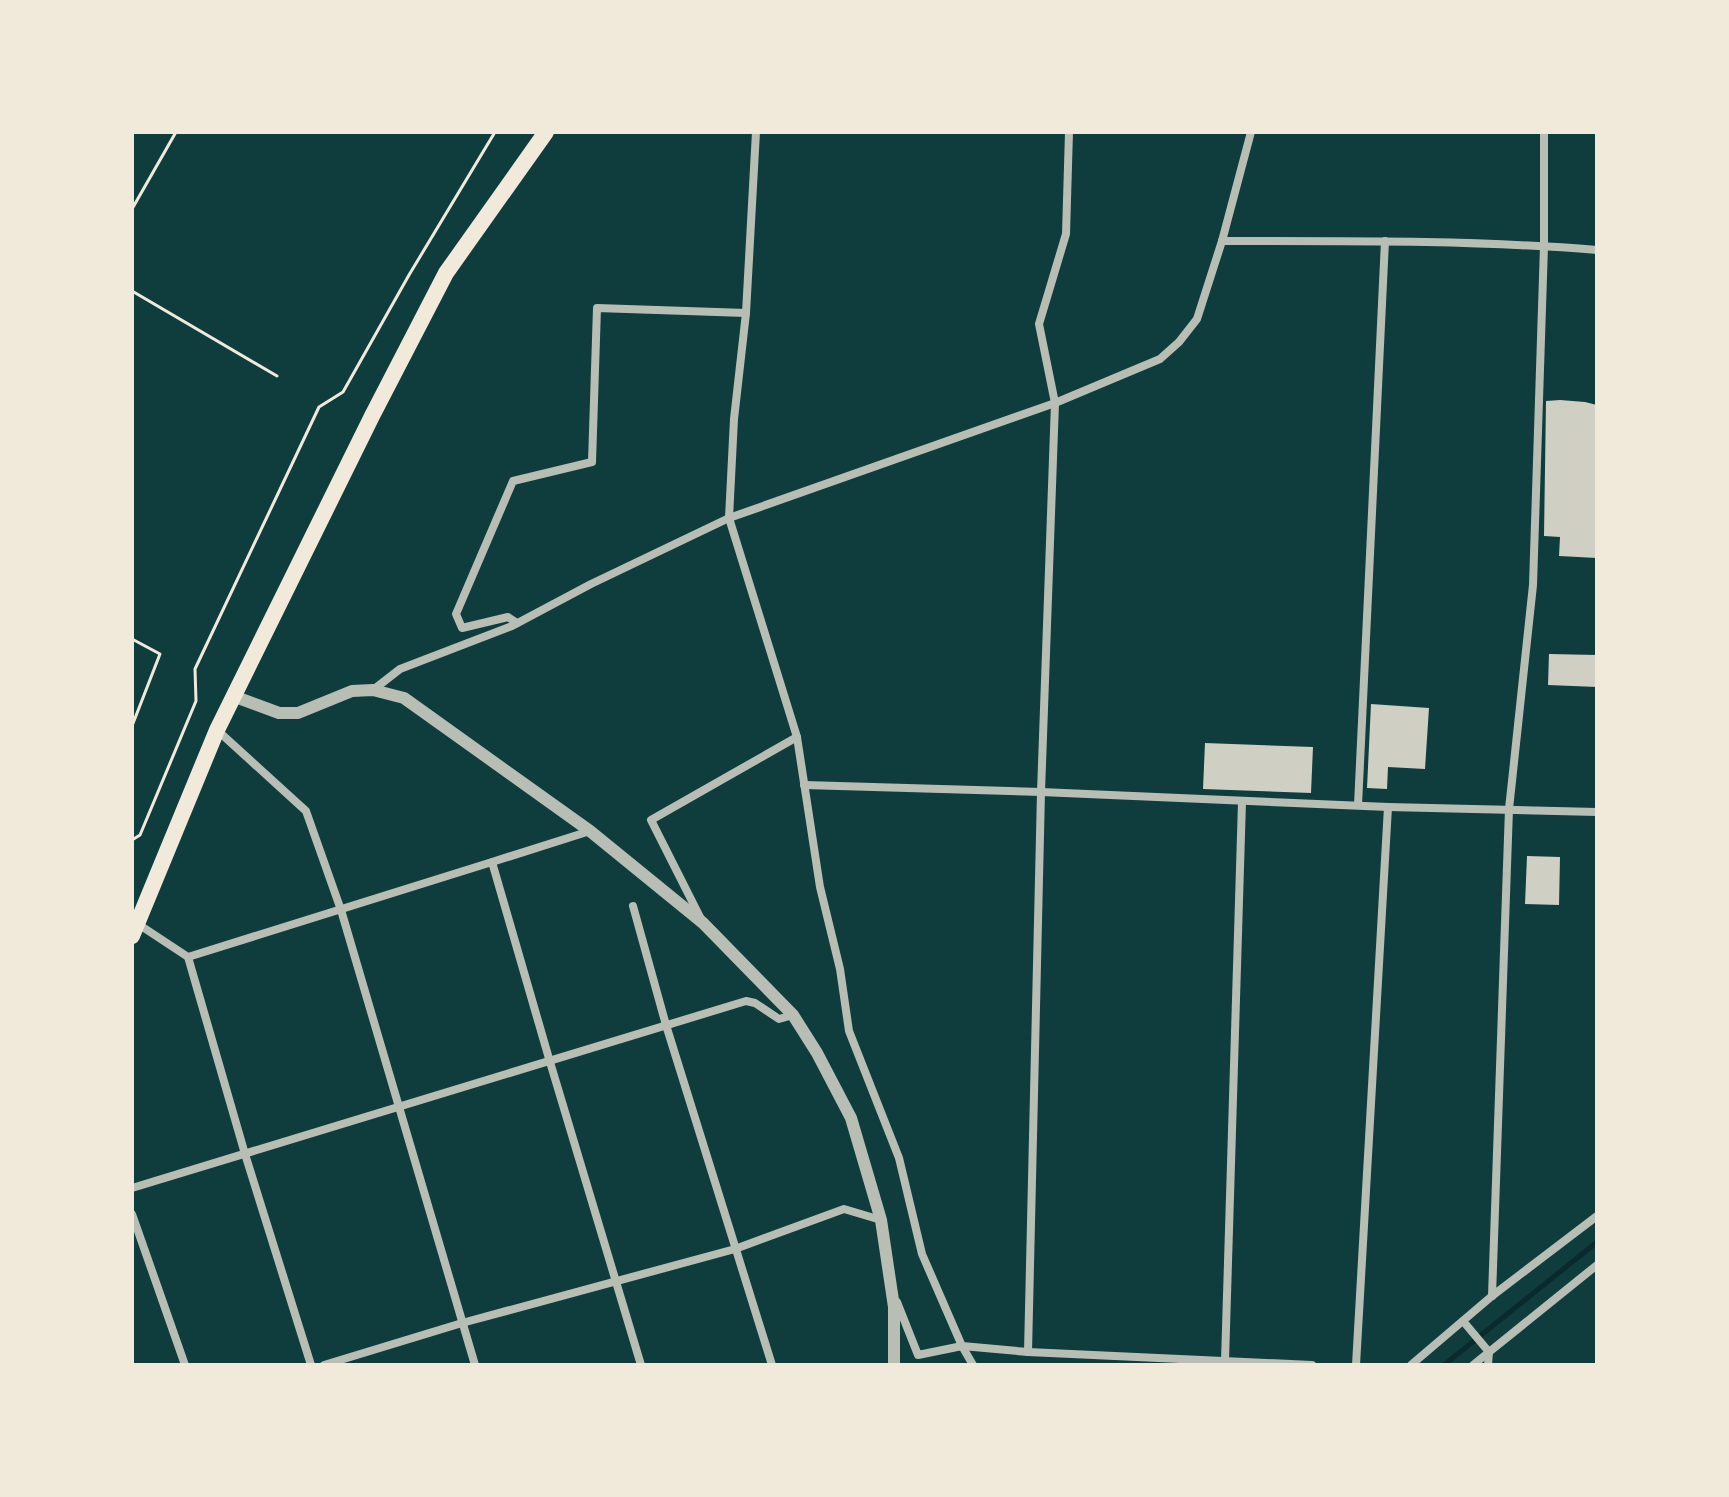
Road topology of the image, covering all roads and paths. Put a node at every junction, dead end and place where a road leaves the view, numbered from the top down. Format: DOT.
graph roads {
  1 [pos="176,132"];
  2 [pos="495,132"];
  3 [pos="546,132"];
  4 [pos="756,132"];
  5 [pos="1069,132"];
  6 [pos="1251,132"];
  7 [pos="1544,132"];
  8 [pos="132,209"];
  9 [pos="1222,241"];
  10 [pos="1385,241"];
  11 [pos="1544,246"];
  12 [pos="1597,250"];
  13 [pos="132,291"];
  14 [pos="746,313"];
  15 [pos="277,376"];
  16 [pos="1055,403"];
  17 [pos="729,518"];
  18 [pos="517,623"];
  19 [pos="132,639"];
  20 [pos="373,690"];
  21 [pos="233,696"];
  22 [pos="132,726"];
  23 [pos="217,730"];
  24 [pos="797,737"];
  25 [pos="804,785"];
  26 [pos="1041,792"];
  27 [pos="1242,802"];
  28 [pos="1358,805"];
  29 [pos="1388,807"];
  30 [pos="1509,809"];
  31 [pos="1597,812"];
  32 [pos="590,831"];
  33 [pos="132,840"];
  34 [pos="492,862"];
  35 [pos="633,906"];
  36 [pos="341,910"];
  37 [pos="703,923"];
  38 [pos="135,930"];
  39 [pos="188,957"];
  40 [pos="793,1015"];
  41 [pos="666,1025"];
  42 [pos="550,1062"];
  43 [pos="399,1107"];
  44 [pos="245,1154"];
  45 [pos="132,1188"];
  46 [pos="132,1214"];
  47 [pos="1597,1216"];
  48 [pos="881,1220"];
  49 [pos="735,1249"];
  50 [pos="1597,1265"];
  51 [pos="616,1281"];
  52 [pos="891,1289"];
  53 [pos="1492,1296"];
  54 [pos="1463,1321"];
  55 [pos="462,1323"];
  56 [pos="962,1346"];
  57 [pos="1487,1350"];
  58 [pos="1028,1352"];
  59 [pos="1225,1361"];
  60 [pos="185,1365"];
  61 [pos="311,1365"];
  62 [pos="324,1365"];
  63 [pos="475,1365"];
  64 [pos="641,1365"];
  65 [pos="772,1365"];
  66 [pos="894,1365"];
  67 [pos="973,1365"];
  68 [pos="1312,1365"];
  69 [pos="1356,1365"];
  70 [pos="1411,1365"];
  71 [pos="1473,1365"];
  72 [pos="1488,1365"];
  1 -- 8 [label="path"];
  2 -- 33 [label="path"];
  3 -- 21 [label="highway"];
  4 -- 14 [label="street"];
  5 -- 16 [label="street"];
  6 -- 9 [label="street"];
  7 -- 11 [label="street"];
  9 -- 10 [label="street"];
  9 -- 16 [label="street"];
  10 -- 11 [label="street"];
  10 -- 28 [label="street"];
  11 -- 12 [label="street"];
  11 -- 30 [label="street"];
  13 -- 15 [label="path"];
  14 -- 17 [label="street"];
  14 -- 18 [label="street"];
  16 -- 17 [label="street"];
  16 -- 26 [label="street"];
  17 -- 18 [label="street"];
  17 -- 24 [label="street"];
  18 -- 20 [label="street"];
  19 -- 22 [label="path"];
  20 -- 21 [label="street"];
  20 -- 32 [label="street"];
  21 -- 23 [label="highway"];
  23 -- 36 [label="street"];
  23 -- 38 [label="highway"];
  24 -- 25 [label="street"];
  24 -- 37 [label="street"];
  25 -- 26 [label="street"];
  25 -- 56 [label="street"];
  26 -- 27 [label="street"];
  26 -- 58 [label="street"];
  27 -- 28 [label="street"];
  27 -- 59 [label="street"];
  28 -- 29 [label="street"];
  29 -- 30 [label="street"];
  29 -- 69 [label="street"];
  30 -- 31 [label="street"];
  30 -- 53 [label="street"];
  32 -- 34 [label="street"];
  32 -- 37 [label="street"];
  34 -- 36 [label="street"];
  34 -- 42 [label="street"];
  35 -- 41 [label="street"];
  36 -- 39 [label="street"];
  36 -- 43 [label="street"];
  37 -- 40 [label="street"];
  38 -- 39 [label="street"];
  39 -- 44 [label="street"];
  40 -- 41 [label="street"];
  40 -- 48 [label="street"];
  41 -- 42 [label="street"];
  41 -- 49 [label="street"];
  42 -- 43 [label="street"];
  42 -- 51 [label="street"];
  43 -- 44 [label="street"];
  43 -- 55 [label="street"];
  44 -- 45 [label="street"];
  44 -- 61 [label="street"];
  46 -- 60 [label="street"];
  47 -- 53 [label="street"];
  48 -- 49 [label="street"];
  48 -- 52 [label="street"];
  49 -- 51 [label="street"];
  49 -- 65 [label="street"];
  50 -- 57 [label="street"];
  51 -- 55 [label="street"];
  51 -- 64 [label="street"];
  52 -- 56 [label="street"];
  52 -- 66 [label="street"];
  53 -- 54 [label="street"];
  54 -- 57 [label="street"];
  54 -- 70 [label="street"];
  55 -- 62 [label="street"];
  55 -- 63 [label="street"];
  56 -- 58 [label="street"];
  56 -- 67 [label="street"];
  57 -- 71 [label="street"];
  57 -- 72 [label="street"];
  58 -- 59 [label="street"];
  59 -- 68 [label="street"];
}
